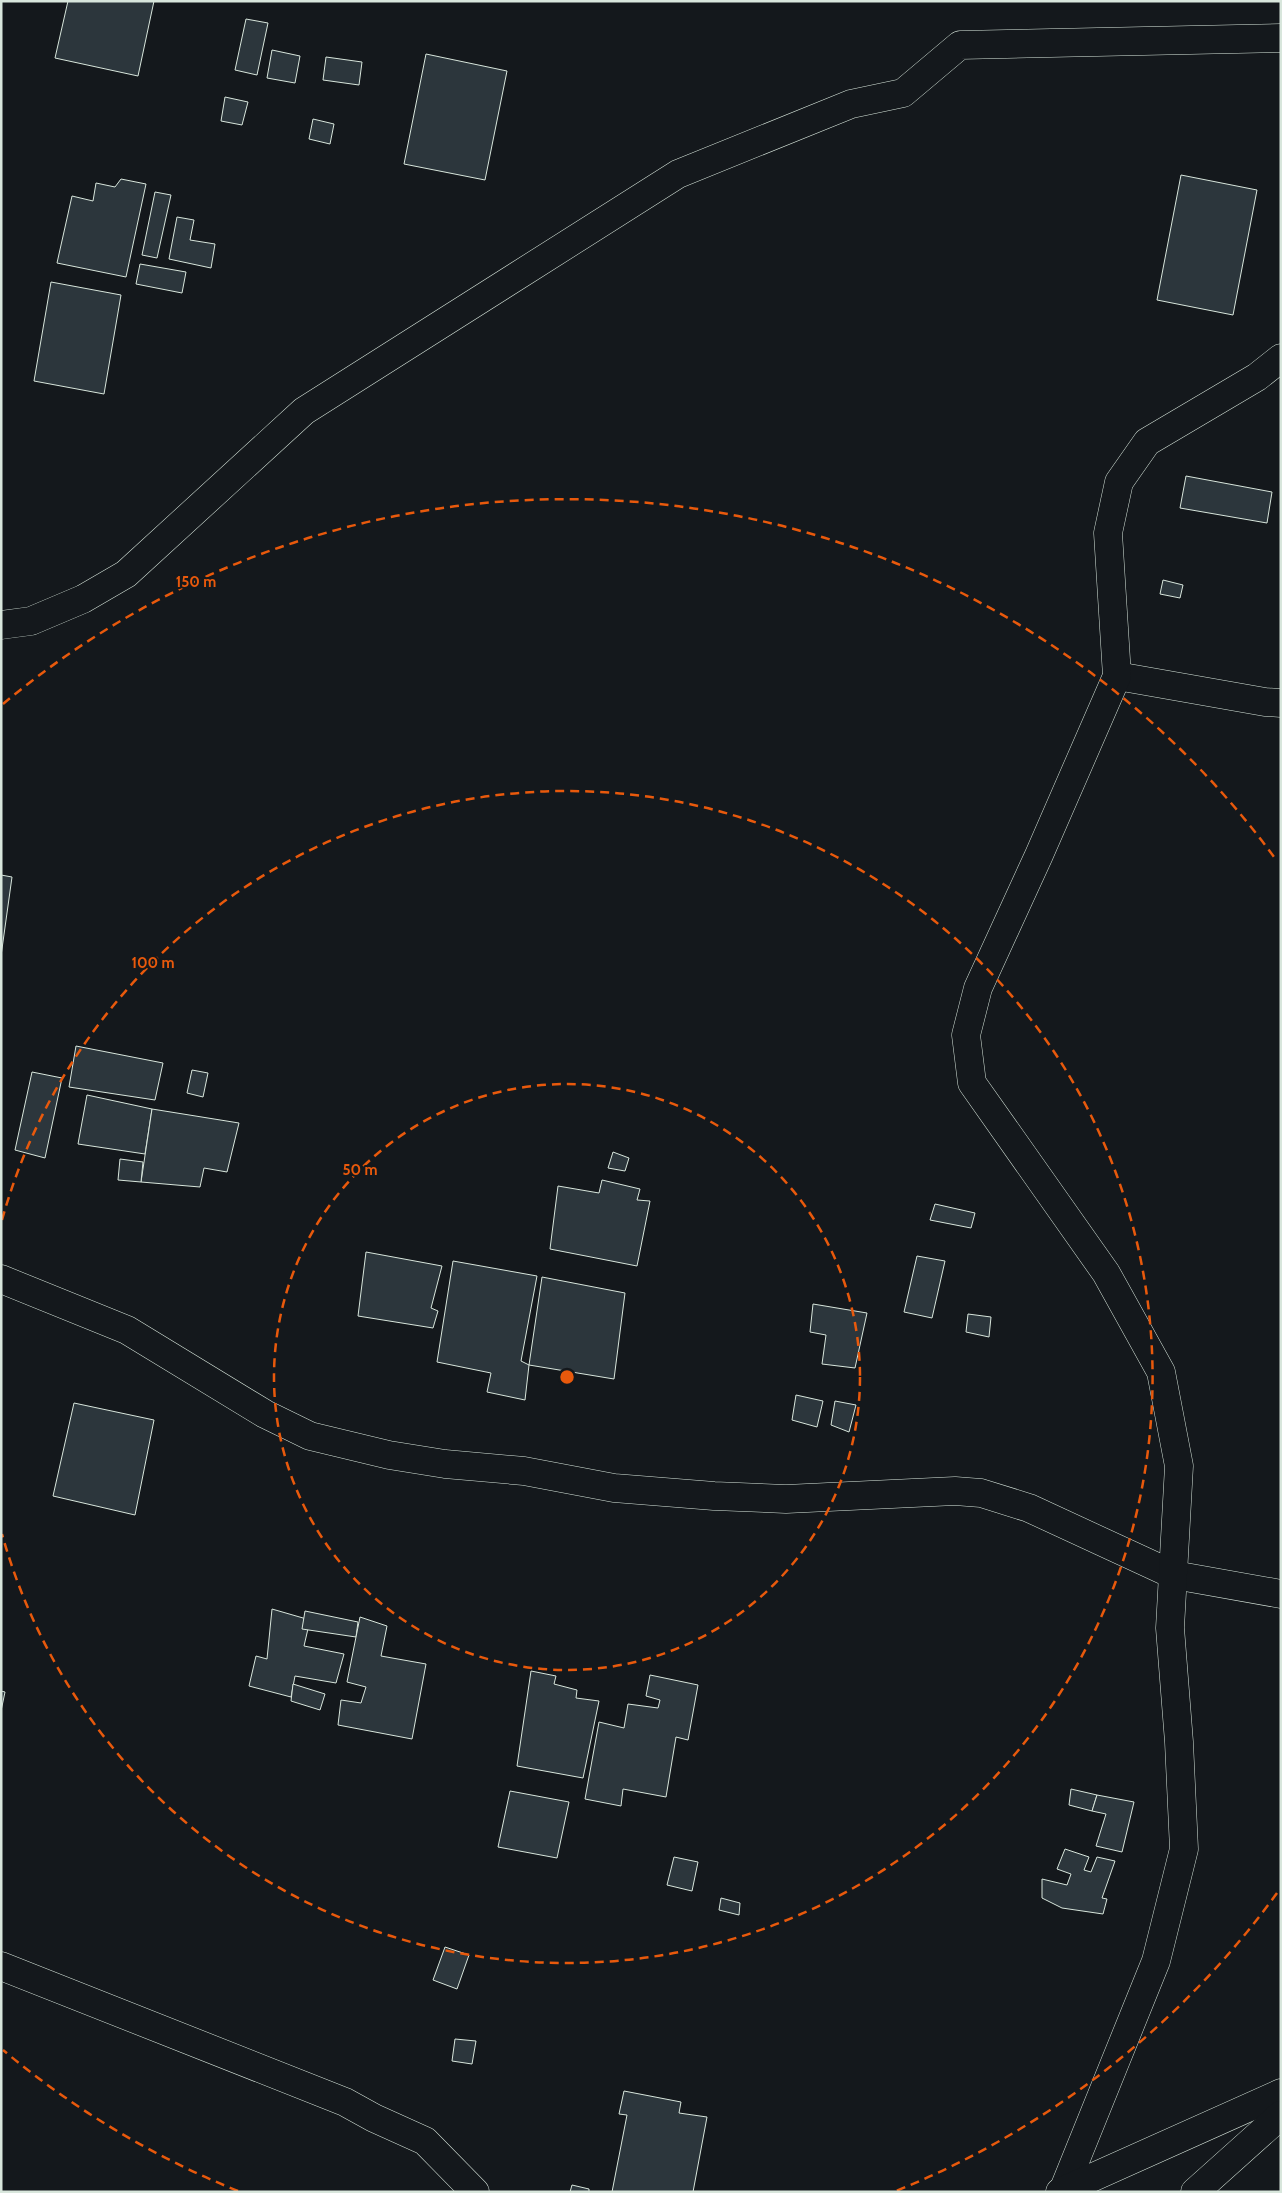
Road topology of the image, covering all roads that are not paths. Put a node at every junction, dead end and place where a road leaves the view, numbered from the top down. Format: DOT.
graph roads {
  1 [pos="1281,38"];
  2 [pos="1281,358"];
  3 [pos="1,624"];
  4 [pos="1117,676"];
  5 [pos="1281,702"];
  6 [pos="1,1279"];
  7 [pos="1174,1575"];
  8 [pos="1281,1594"];
  9 [pos="1,1966"];
  10 [pos="1281,2094"];
  11 [pos="1281,2115"];
  12 [pos="1061,2191"];
  13 [pos="475,2192"];
  14 [pos="1195,2192"];
  1 -- 3 [label="street"];
  2 -- 4 [label="street"];
  4 -- 5 [label="street"];
  4 -- 7 [label="street"];
  6 -- 7 [label="street"];
  7 -- 8 [label="street"];
  7 -- 12 [label="street"];
  9 -- 13 [label="street"];
  10 -- 12 [label="street"];
  11 -- 14 [label="street"];
}
